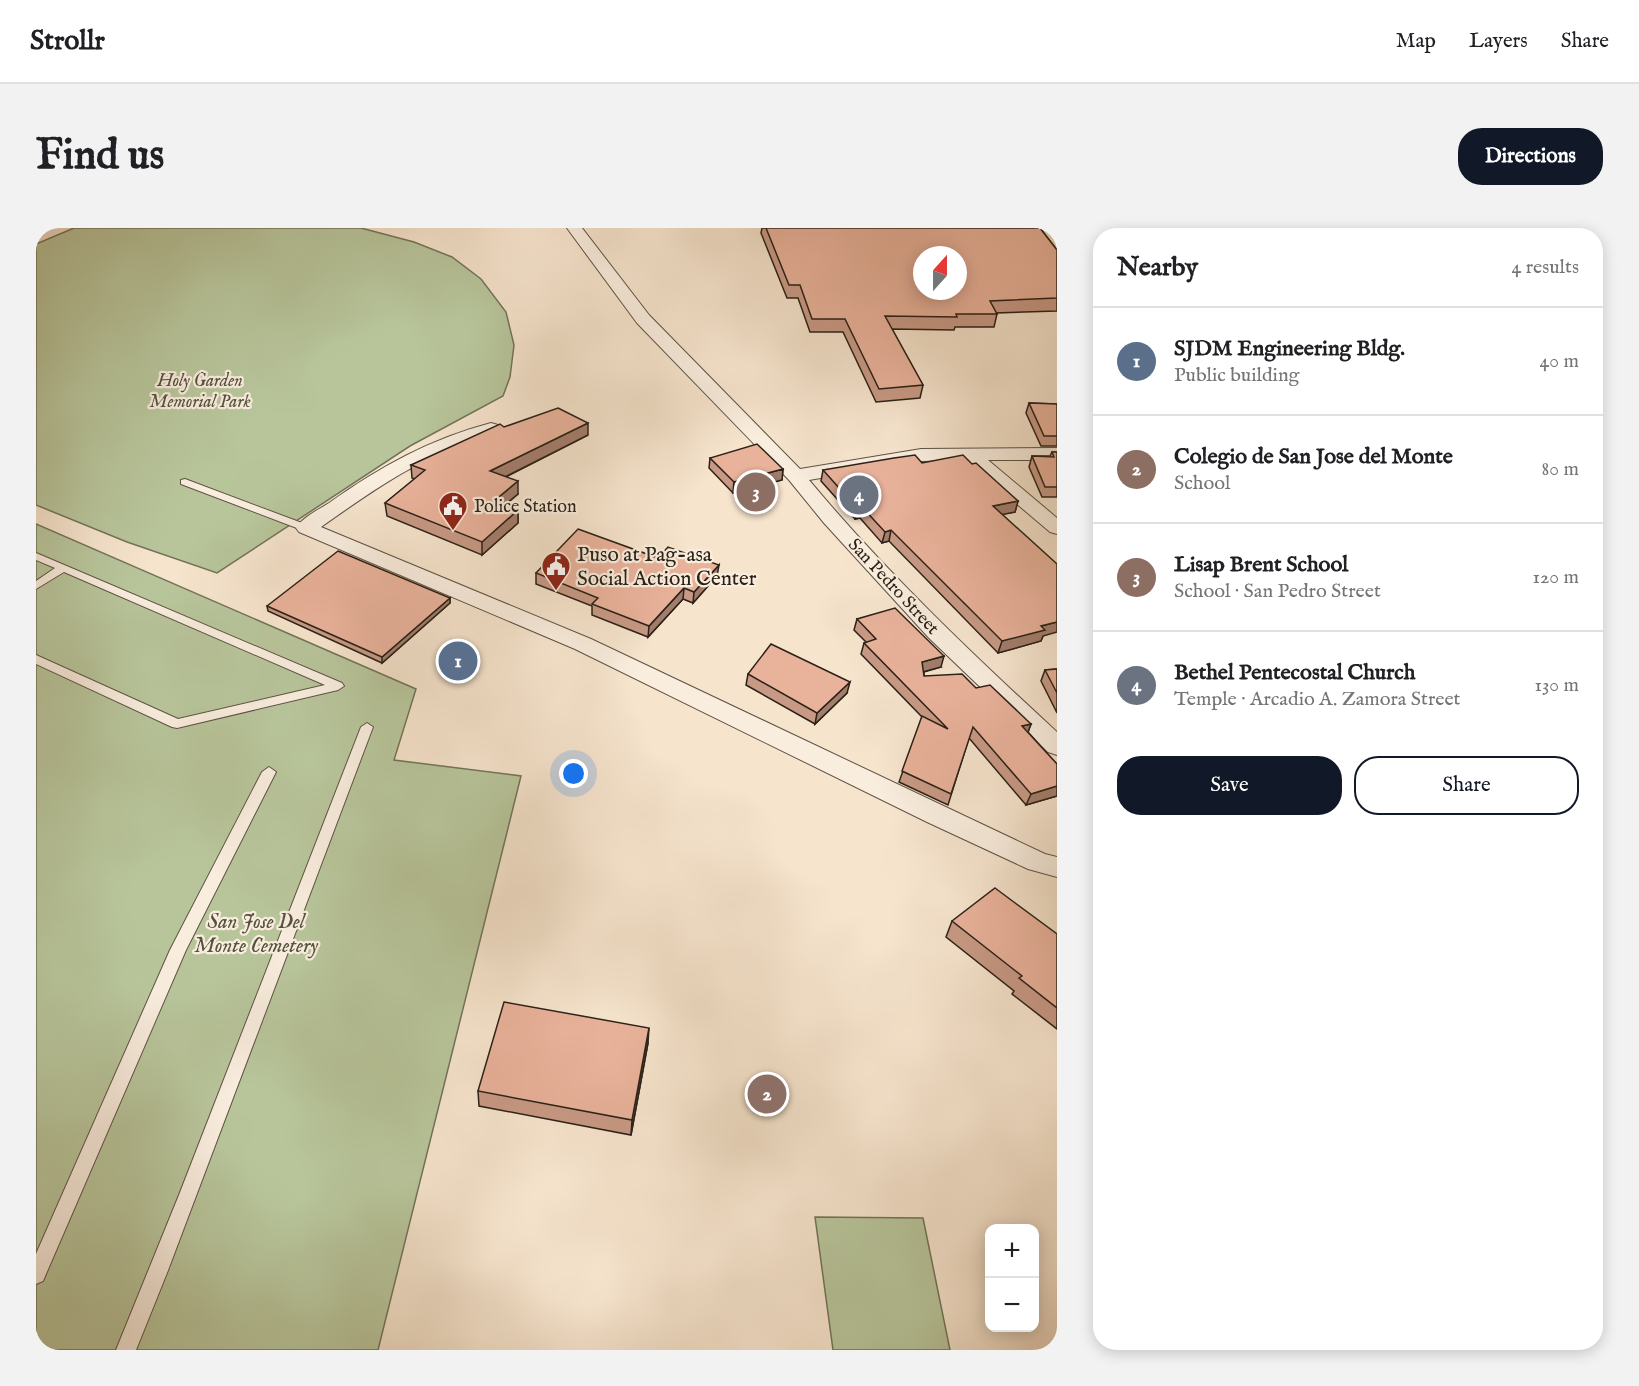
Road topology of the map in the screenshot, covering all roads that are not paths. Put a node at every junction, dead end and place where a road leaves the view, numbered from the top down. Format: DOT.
graph roads {
  1 [pos="574,228"];
  2 [pos="491,429"];
  3 [pos="969,453"];
  4 [pos="1057,454"];
  5 [pos="796,476"];
  6 [pos="185,482"];
  7 [pos="306,528"];
  8 [pos="1057,528"];
  9 [pos="36,556"];
  10 [pos="63,568"];
  11 [pos="36,586"];
  12 [pos="36,659"];
  13 [pos="367,727"];
  14 [pos="1057,746"];
  15 [pos="269,772"];
  16 [pos="1057,867"];
  17 [pos="36,1275"];
  18 [pos="126,1350"];
  1 -- 5 [label="street, San Pedro Street"];
  2 -- 7 [label="street"];
  3 -- 4 [label="street"];
  3 -- 5 [label="street"];
  3 -- 8 [label="street"];
  5 -- 14 [label="street, San Pedro Street"];
  6 -- 7 [label="lane"];
  7 -- 16 [label="street"];
  9 -- 10 [label="lane"];
  10 -- 11 [label="lane"];
  10 -- 12 [label="lane"];
  13 -- 18 [label="lane"];
  15 -- 17 [label="lane"];
}
